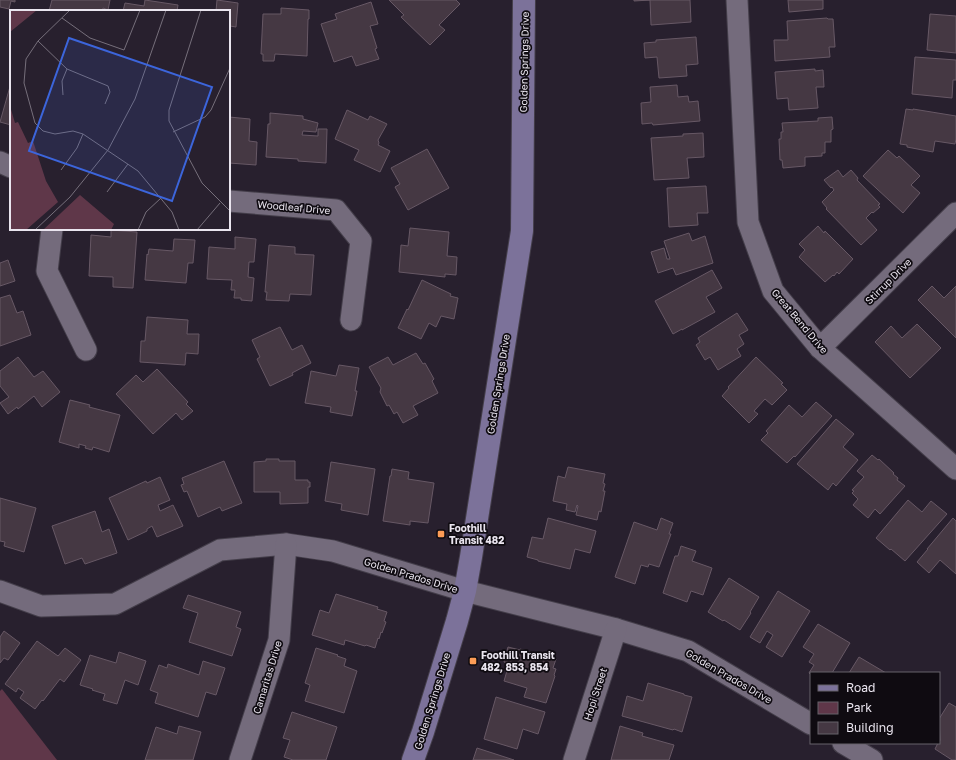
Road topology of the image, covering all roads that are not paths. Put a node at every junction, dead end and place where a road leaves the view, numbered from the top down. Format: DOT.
graph roads {
  1 [pos="524,0"];
  2 [pos="737,0"];
  3 [pos="0,162"];
  4 [pos="10,167"];
  5 [pos="230,201"];
  6 [pos="956,213"];
  7 [pos="52,230"];
  8 [pos="351,320"];
  9 [pos="820,348"];
  10 [pos="86,350"];
  11 [pos="956,469"];
  12 [pos="286,544"];
  13 [pos="465,590"];
  14 [pos="0,591"];
  15 [pos="616,629"];
  16 [pos="810,723"];
  17 [pos="845,744"];
  18 [pos="240,760"];
  19 [pos="413,760"];
  20 [pos="574,760"];
  21 [pos="872,760"];
  1 -- 13 [label="main road, Golden Springs Drive"];
  2 -- 9 [label="street, Great Bend Drive"];
  3 -- 4 [label="street"];
  5 -- 8 [label="street, Woodleaf Drive"];
  6 -- 9 [label="street, Stirrup Drive"];
  7 -- 10 [label="street"];
  9 -- 11 [label="street, Great Bend Drive"];
  12 -- 13 [label="street, Golden Prados Drive"];
  12 -- 14 [label="street, Golden Prados Drive"];
  12 -- 18 [label="street, Camaritas Drive"];
  13 -- 15 [label="street, Golden Prados Drive"];
  13 -- 19 [label="main road, Golden Springs Drive"];
  15 -- 16 [label="street, Golden Prados Drive"];
  15 -- 20 [label="street, Hopi Street"];
  17 -- 21 [label="street"];
}
